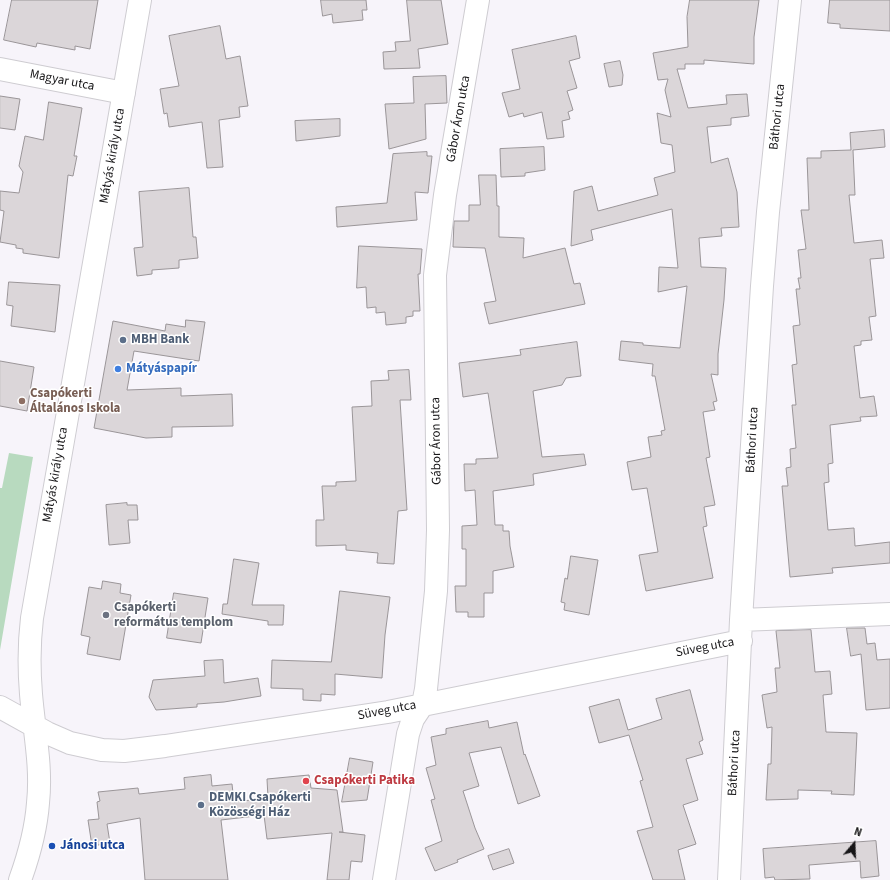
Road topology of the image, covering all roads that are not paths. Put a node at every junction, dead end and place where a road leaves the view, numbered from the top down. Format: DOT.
graph roads {
  1 [pos="140,0"];
  2 [pos="478,0"];
  3 [pos="790,0"];
  4 [pos="0,69"];
  5 [pos="124,93"];
  6 [pos="890,614"];
  7 [pos="741,630"];
  8 [pos="423,704"];
  9 [pos="0,707"];
  10 [pos="35,726"];
  11 [pos="20,880"];
  12 [pos="384,880"];
  13 [pos="728,880"];
  1 -- 5 [label="street, Mátyás király utca"];
  2 -- 8 [label="street, Gábor Áron utca"];
  3 -- 7 [label="street, Báthori utca"];
  4 -- 5 [label="street, Magyar utca"];
  5 -- 10 [label="street, Mátyás király utca"];
  6 -- 7 [label="street, Süveg utca"];
  7 -- 8 [label="street, Süveg utca"];
  7 -- 13 [label="street, Báthori utca"];
  8 -- 10 [label="street, Süveg utca"];
  8 -- 12 [label="street, Gábor Áron utca"];
  9 -- 10 [label="street"];
  10 -- 11 [label="street, Mátyás király utca"];
}
